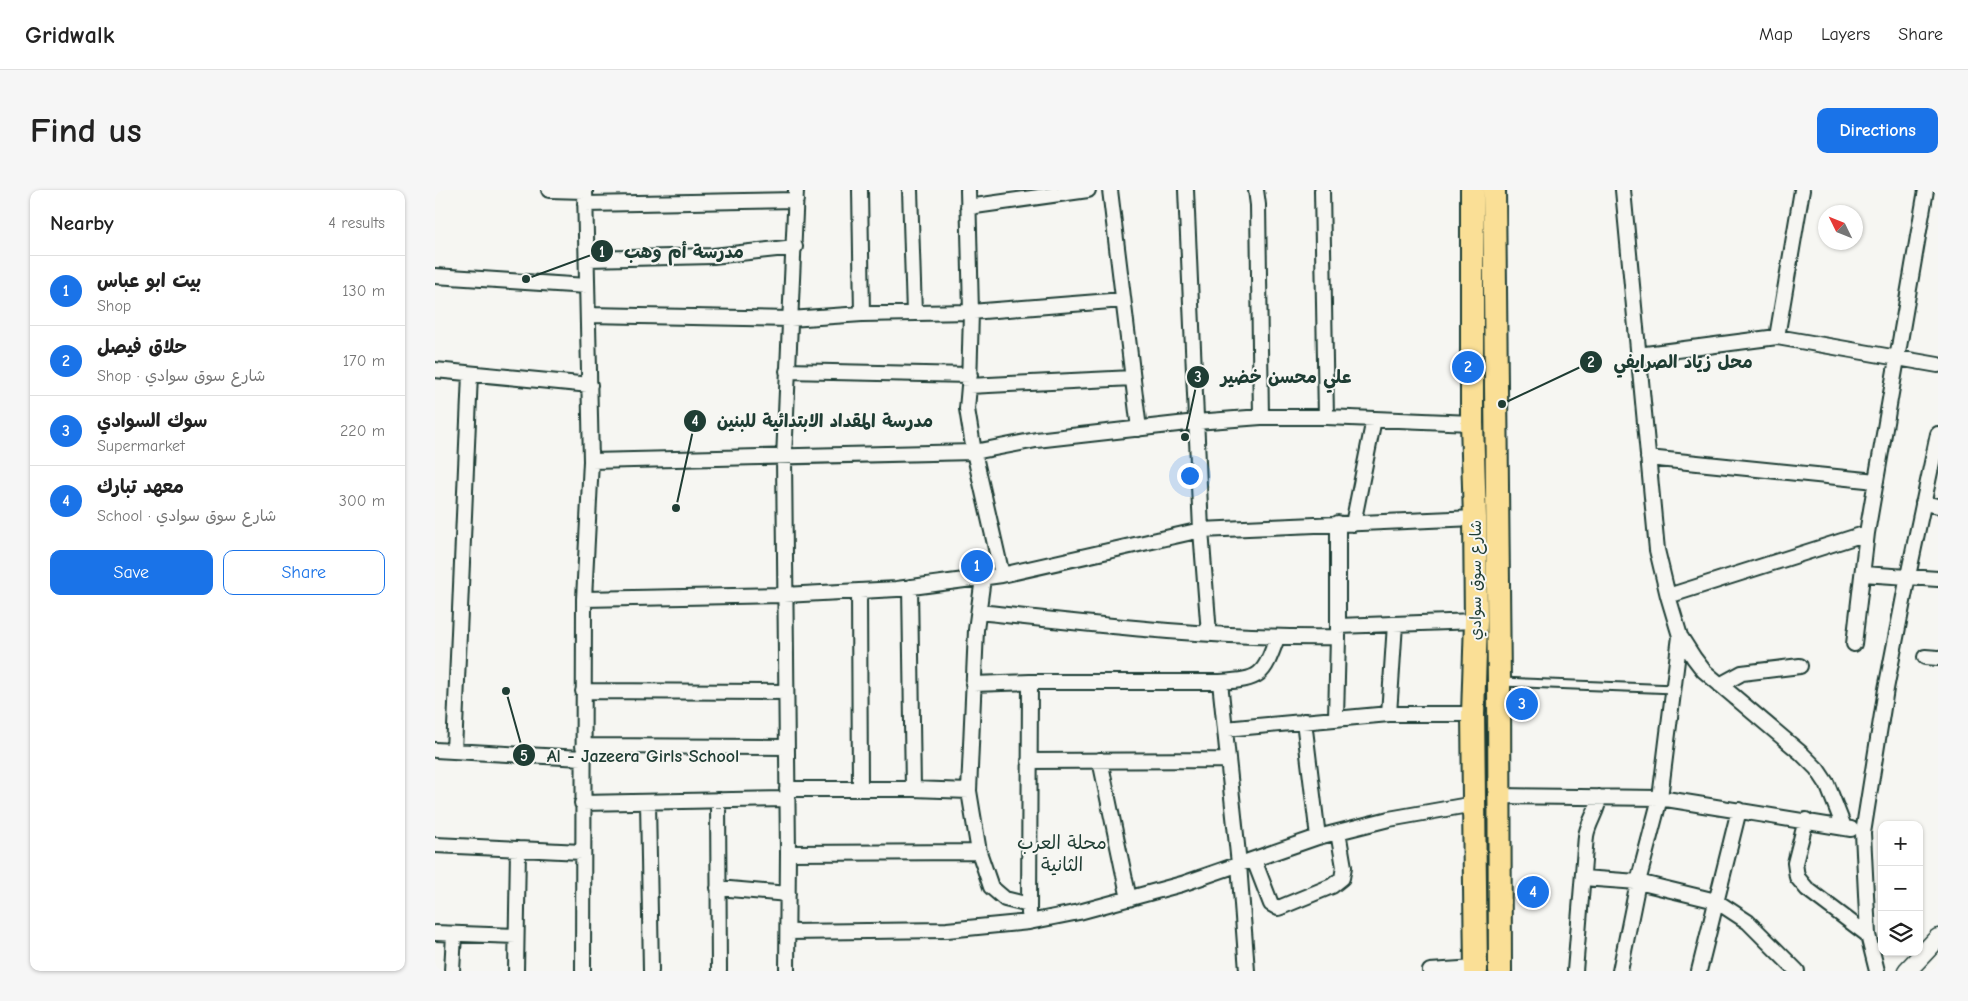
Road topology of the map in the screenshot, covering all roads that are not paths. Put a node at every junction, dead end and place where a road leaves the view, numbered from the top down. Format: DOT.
graph roads {
  1 [pos="549,190"];
  2 [pos="860,190"];
  3 [pos="910,190"];
  4 [pos="967,190"];
  5 [pos="1088,190"];
  6 [pos="1111,190"];
  7 [pos="1186,190"];
  8 [pos="1256,190"];
  9 [pos="1321,190"];
  10 [pos="1472,190"];
  11 [pos="1494,190"];
  12 [pos="1623,190"];
  13 [pos="1802,190"];
  14 [pos="1927,190"];
  15 [pos="1042,193"];
  16 [pos="585,195"];
  17 [pos="796,195"];
  18 [pos="969,208"];
  19 [pos="795,247"];
  20 [pos="587,259"];
  21 [pos="435,276"];
  22 [pos="587,286"];
  23 [pos="1123,300"];
  24 [pos="971,312"];
  25 [pos="914,313"];
  26 [pos="862,314"];
  27 [pos="588,315"];
  28 [pos="790,319"];
  29 [pos="1777,337"];
  30 [pos="1638,355"];
  31 [pos="1897,358"];
  32 [pos="1938,365"];
  33 [pos="435,370"];
  34 [pos="787,371"];
  35 [pos="470,374"];
  36 [pos="1133,378"];
  37 [pos="970,380"];
  38 [pos="590,385"];
  39 [pos="1261,417"];
  40 [pos="1326,417"];
  41 [pos="1373,419"];
  42 [pos="1197,422"];
  43 [pos="1472,423"];
  44 [pos="1139,430"];
  45 [pos="1938,434"];
  46 [pos="974,452"];
  47 [pos="784,458"];
  48 [pos="1648,458"];
  49 [pos="591,461"];
  50 [pos="1876,480"];
  51 [pos="1923,503"];
  52 [pos="1938,506"];
  53 [pos="1475,518"];
  54 [pos="1338,523"];
  55 [pos="1353,524"];
  56 [pos="1201,530"];
  57 [pos="1867,533"];
  58 [pos="1863,574"];
  59 [pos="1002,575"];
  60 [pos="1908,576"];
  61 [pos="983,578"];
  62 [pos="1938,578"];
  63 [pos="910,588"];
  64 [pos="859,591"];
  65 [pos="784,595"];
  66 [pos="1668,596"];
  67 [pos="583,599"];
  68 [pos="979,612"];
  69 [pos="1476,621"];
  70 [pos="1395,624"];
  71 [pos="1338,631"];
  72 [pos="1209,634"];
  73 [pos="1680,636"];
  74 [pos="1277,638"];
  75 [pos="1854,644"];
  76 [pos="1800,666"];
  77 [pos="1473,681"];
  78 [pos="1030,682"];
  79 [pos="1219,682"];
  80 [pos="1499,682"];
  81 [pos="973,684"];
  82 [pos="1720,685"];
  83 [pos="1675,689"];
  84 [pos="583,691"];
  85 [pos="786,692"];
  86 [pos="1389,714"];
  87 [pos="1473,714"];
  88 [pos="1336,718"];
  89 [pos="1304,721"];
  90 [pos="1225,729"];
  91 [pos="787,747"];
  92 [pos="435,750"];
  93 [pos="453,751"];
  94 [pos="583,752"];
  95 [pos="1100,760"];
  96 [pos="1228,760"];
  97 [pos="1029,761"];
  98 [pos="860,789"];
  99 [pos="913,789"];
  100 [pos="969,791"];
  101 [pos="787,794"];
  102 [pos="1499,796"];
  103 [pos="1599,797"];
  104 [pos="1660,798"];
  105 [pos="718,800"];
  106 [pos="648,802"];
  107 [pos="582,803"];
  108 [pos="1474,804"];
  109 [pos="1739,810"];
  110 [pos="1806,820"];
  111 [pos="1844,826"];
  112 [pos="1338,832"];
  113 [pos="1863,833"];
  114 [pos="1318,837"];
  115 [pos="435,845"];
  116 [pos="518,849"];
  117 [pos="582,852"];
  118 [pos="979,852"];
  119 [pos="788,853"];
  120 [pos="1254,860"];
  121 [pos="1239,864"];
  122 [pos="1583,878"];
  123 [pos="1638,882"];
  124 [pos="719,888"];
  125 [pos="788,894"];
  126 [pos="1129,899"];
  127 [pos="1715,901"];
  128 [pos="1029,905"];
  129 [pos="1029,922"];
  130 [pos="787,932"];
  131 [pos="435,933"];
  132 [pos="454,934"];
  133 [pos="1867,935"];
  134 [pos="516,936"];
  135 [pos="1938,938"];
  136 [pos="1476,970"];
  137 [pos="452,971"];
  138 [pos="516,971"];
  139 [pos="583,971"];
  140 [pos="651,971"];
  141 [pos="719,971"];
  142 [pos="787,971"];
  143 [pos="1247,971"];
  144 [pos="1430,971"];
  145 [pos="1500,971"];
  146 [pos="1575,971"];
  147 [pos="1620,971"];
  148 [pos="1699,971"];
  149 [pos="1797,971"];
  150 [pos="1877,971"];
  151 [pos="1907,971"];
  1 -- 16 [label="street"];
  2 -- 26 [label="street"];
  3 -- 25 [label="street"];
  4 -- 18 [label="street"];
  5 -- 15 [label="street"];
  6 -- 23 [label="street"];
  7 -- 42 [label="street"];
  8 -- 39 [label="street"];
  9 -- 40 [label="street"];
  10 -- 43 [label="main road, شارع سوق سوادي"];
  11 -- 80 [label="main road, شارع سوق سوادي"];
  12 -- 30 [label="street"];
  13 -- 29 [label="street"];
  14 -- 31 [label="street"];
  15 -- 18 [label="street"];
  16 -- 17 [label="street"];
  16 -- 20 [label="street"];
  17 -- 19 [label="street"];
  18 -- 24 [label="street"];
  19 -- 20 [label="street"];
  19 -- 28 [label="street"];
  20 -- 22 [label="street"];
  21 -- 22 [label="street"];
  22 -- 27 [label="street"];
  23 -- 24 [label="street"];
  23 -- 36 [label="street"];
  24 -- 25 [label="street"];
  24 -- 37 [label="street"];
  25 -- 26 [label="street"];
  26 -- 28 [label="street"];
  27 -- 28 [label="street"];
  27 -- 38 [label="street"];
  28 -- 34 [label="street"];
  29 -- 30 [label="street"];
  29 -- 31 [label="street"];
  30 -- 48 [label="street"];
  31 -- 32 [label="street"];
  31 -- 50 [label="street"];
  33 -- 35 [label="street"];
  34 -- 37 [label="street"];
  34 -- 47 [label="street"];
  35 -- 38 [label="street"];
  35 -- 93 [label="street"];
  36 -- 37 [label="street"];
  36 -- 44 [label="street"];
  37 -- 46 [label="street"];
  38 -- 49 [label="street"];
  39 -- 40 [label="street"];
  39 -- 42 [label="street"];
  40 -- 41 [label="street"];
  41 -- 43 [label="street"];
  41 -- 55 [label="street"];
  42 -- 44 [label="street"];
  42 -- 56 [label="street"];
  43 -- 53 [label="main road, شارع سوق سوادي"];
  44 -- 46 [label="street"];
  45 -- 51 [label="street"];
  46 -- 47 [label="street"];
  46 -- 59 [label="street"];
  47 -- 49 [label="street"];
  47 -- 65 [label="street"];
  48 -- 50 [label="street"];
  48 -- 66 [label="street"];
  49 -- 67 [label="street"];
  50 -- 57 [label="street"];
  51 -- 52 [label="street"];
  51 -- 60 [label="street"];
  53 -- 55 [label="street"];
  53 -- 69 [label="main road, شارع سوق سوادي"];
  54 -- 55 [label="street"];
  54 -- 56 [label="street"];
  54 -- 71 [label="street"];
  56 -- 59 [label="street"];
  56 -- 72 [label="street"];
  57 -- 58 [label="street"];
  57 -- 66 [label="street"];
  58 -- 60 [label="street"];
  58 -- 75 [label="street"];
  59 -- 61 [label="street"];
  60 -- 62 [label="street"];
  60 -- 113 [label="street"];
  61 -- 63 [label="street"];
  61 -- 68 [label="street"];
  63 -- 64 [label="street"];
  63 -- 99 [label="street"];
  64 -- 65 [label="street"];
  64 -- 98 [label="street"];
  65 -- 67 [label="street"];
  65 -- 85 [label="street"];
  66 -- 73 [label="street"];
  67 -- 84 [label="street"];
  68 -- 72 [label="street"];
  68 -- 81 [label="street"];
  69 -- 70 [label="street"];
  69 -- 77 [label="main road, شارع سوق سوادي"];
  70 -- 71 [label="street"];
  70 -- 86 [label="street"];
  71 -- 74 [label="street"];
  71 -- 88 [label="street"];
  72 -- 74 [label="street"];
  73 -- 82 [label="street"];
  73 -- 83 [label="street"];
  74 -- 79 [label="street"];
  76 -- 82 [label="street"];
  77 -- 80 [label="main road"];
  77 -- 87 [label="main road, شارع سوق سوادي"];
  78 -- 79 [label="street"];
  78 -- 81 [label="street"];
  78 -- 97 [label="street"];
  79 -- 90 [label="street"];
  80 -- 83 [label="lane"];
  80 -- 102 [label="main road, شارع سوق سوادي"];
  81 -- 100 [label="street"];
  82 -- 111 [label="street"];
  83 -- 104 [label="street"];
  84 -- 85 [label="street"];
  84 -- 94 [label="street"];
  85 -- 91 [label="street"];
  86 -- 87 [label="street"];
  86 -- 88 [label="street"];
  87 -- 108 [label="main road, شارع سوق سوادي"];
  88 -- 89 [label="street"];
  89 -- 90 [label="street"];
  89 -- 114 [label="street"];
  90 -- 96 [label="street"];
  91 -- 94 [label="street"];
  91 -- 101 [label="street"];
  92 -- 93 [label="street"];
  93 -- 94 [label="street"];
  94 -- 107 [label="street"];
  95 -- 96 [label="street"];
  95 -- 97 [label="street"];
  95 -- 126 [label="street"];
  96 -- 121 [label="street"];
  97 -- 128 [label="street"];
  98 -- 99 [label="street"];
  98 -- 101 [label="street"];
  99 -- 100 [label="street"];
  100 -- 118 [label="street"];
  101 -- 105 [label="street"];
  101 -- 119 [label="street"];
  102 -- 103 [label="street"];
  102 -- 145 [label="main road, شارع سوق سوادي"];
  103 -- 104 [label="street"];
  103 -- 122 [label="street"];
  104 -- 109 [label="street"];
  104 -- 123 [label="street"];
  105 -- 106 [label="street"];
  105 -- 124 [label="street"];
  106 -- 107 [label="street"];
  106 -- 140 [label="street"];
  107 -- 117 [label="street"];
  108 -- 112 [label="street"];
  108 -- 136 [label="main road, شارع سوق سوادي"];
  109 -- 110 [label="street"];
  109 -- 127 [label="street"];
  110 -- 111 [label="street"];
  110 -- 133 [label="street"];
  111 -- 113 [label="street"];
  112 -- 114 [label="street"];
  112 -- 120 [label="street"];
  113 -- 133 [label="street"];
  114 -- 120 [label="street"];
  115 -- 116 [label="street"];
  116 -- 117 [label="street"];
  116 -- 134 [label="street"];
  117 -- 139 [label="street"];
  118 -- 119 [label="street"];
  118 -- 128 [label="street"];
  119 -- 125 [label="street"];
  120 -- 121 [label="street"];
  121 -- 126 [label="street"];
  121 -- 143 [label="street"];
  122 -- 123 [label="street"];
  122 -- 146 [label="street"];
  123 -- 127 [label="street"];
  123 -- 147 [label="street"];
  124 -- 125 [label="street"];
  124 -- 141 [label="street"];
  125 -- 130 [label="street"];
  126 -- 129 [label="street"];
  127 -- 148 [label="street"];
  127 -- 149 [label="street"];
  128 -- 129 [label="street"];
  129 -- 130 [label="street"];
  130 -- 142 [label="street"];
  131 -- 132 [label="street"];
  132 -- 134 [label="street"];
  132 -- 137 [label="street"];
  133 -- 150 [label="street"];
  134 -- 138 [label="street"];
  135 -- 151 [label="street"];
  136 -- 144 [label="street"];
}
